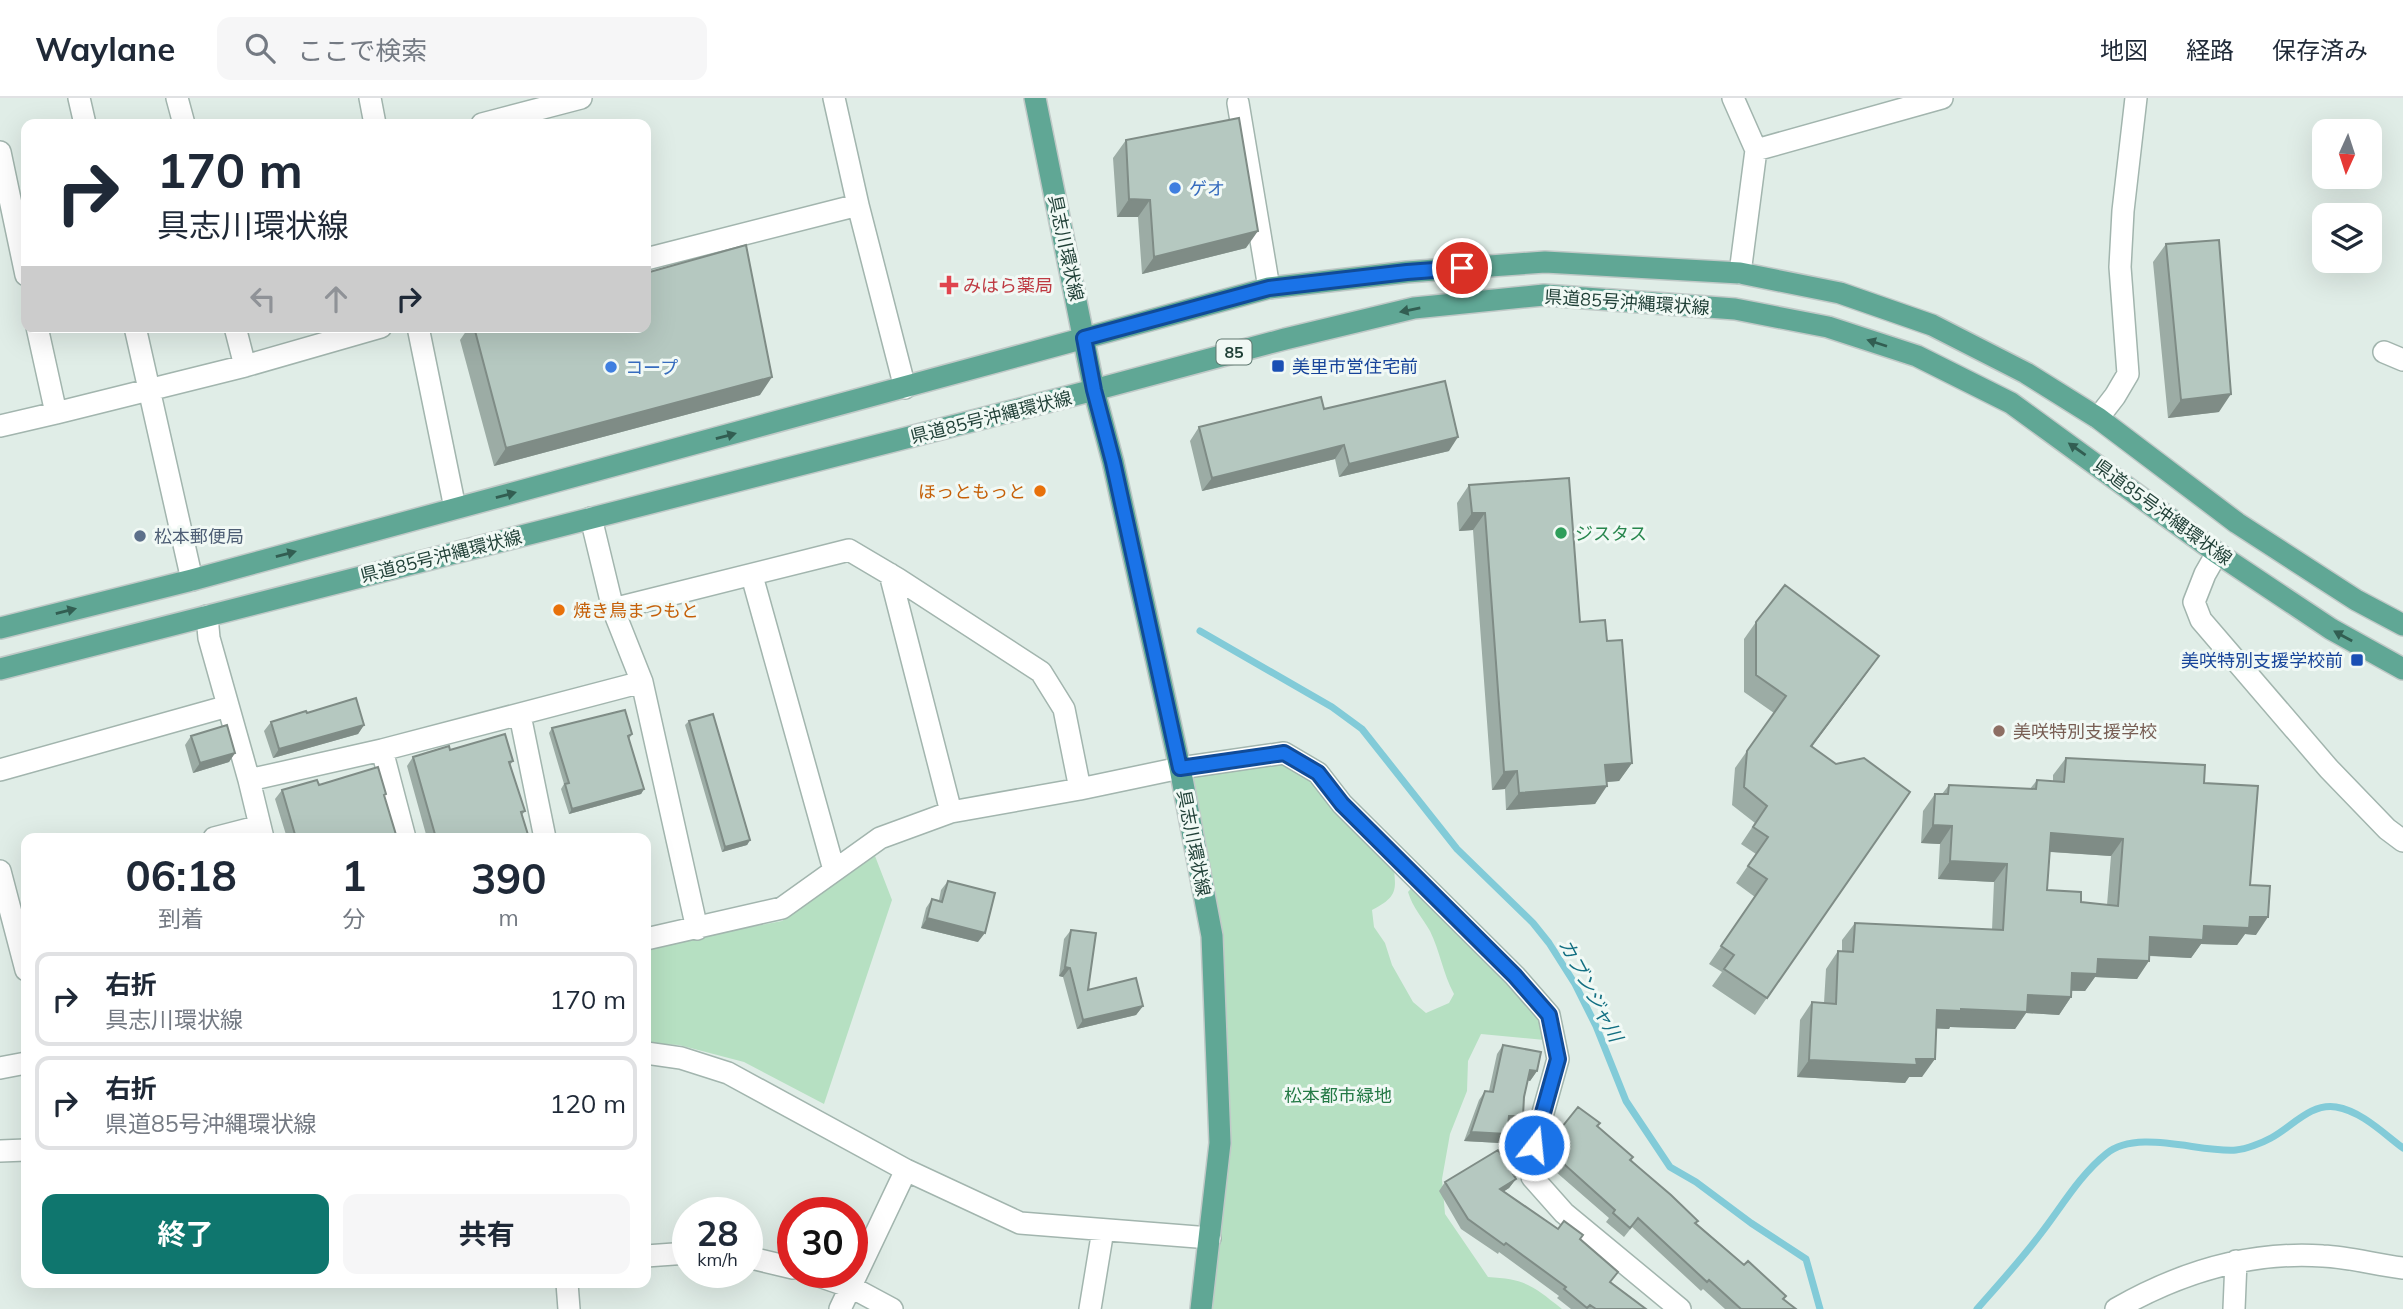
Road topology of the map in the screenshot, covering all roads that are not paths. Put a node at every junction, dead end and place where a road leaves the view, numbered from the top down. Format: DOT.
graph roads {
  1 [pos="79,98"];
  2 [pos="177,98"];
  3 [pos="370,98"];
  4 [pos="581,98"];
  5 [pos="834,98"];
  6 [pos="1035,98"];
  7 [pos="1733,98"];
  8 [pos="2136,98"];
  9 [pos="1244,100"];
  10 [pos="1929,100"];
  11 [pos="84,119"];
  12 [pos="183,119"];
  13 [pos="374,119"];
  14 [pos="501,119"];
  15 [pos="1756,150"];
  16 [pos="0,152"];
  17 [pos="858,205"];
  18 [pos="21,251"];
  19 [pos="651,258"];
  20 [pos="1740,273"];
  21 [pos="1269,288"];
  22 [pos="38,333"];
  23 [pos="136,333"];
  24 [pos="237,333"];
  25 [pos="361,333"];
  26 [pos="419,333"];
  27 [pos="1084,338"];
  28 [pos="245,366"];
  29 [pos="905,388"];
  30 [pos="1094,390"];
  31 [pos="151,391"];
  32 [pos="56,413"];
  33 [pos="2098,418"];
  34 [pos="0,426"];
  35 [pos="454,508"];
  36 [pos="591,518"];
  37 [pos="2217,553"];
  38 [pos="890,574"];
  39 [pos="752,576"];
  40 [pos="192,580"];
  41 [pos="613,610"];
  42 [pos="207,616"];
  43 [pos="2403,625"];
  44 [pos="0,628"];
  45 [pos="0,669"];
  46 [pos="2403,669"];
  47 [pos="642,682"];
  48 [pos="228,706"];
  49 [pos="520,715"];
  50 [pos="382,750"];
  51 [pos="1180,768"];
  52 [pos="0,770"];
  53 [pos="249,780"];
  54 [pos="1080,789"];
  55 [pos="951,812"];
  56 [pos="262,832"];
  57 [pos="404,833"];
  58 [pos="544,833"];
  59 [pos="2403,841"];
  60 [pos="834,870"];
  61 [pos="0,871"];
  62 [pos="16,890"];
  63 [pos="697,929"];
  64 [pos="21,930"];
  65 [pos="651,938"];
  66 [pos="651,1054"];
  67 [pos="21,1064"];
  68 [pos="0,1068"];
  69 [pos="21,1150"];
  70 [pos="0,1152"];
  71 [pos="906,1170"];
  72 [pos="1103,1230"];
  73 [pos="1210,1238"];
  74 [pos="868,1251"];
  75 [pos="672,1254"];
  76 [pos="651,1256"];
  77 [pos="2236,1261"];
  78 [pos="2403,1269"];
  79 [pos="567,1288"];
  80 [pos="850,1288"];
  81 [pos="853,1288"];
  82 [pos="2119,1308"];
  83 [pos="569,1309"];
  84 [pos="840,1309"];
  85 [pos="892,1309"];
  86 [pos="1090,1309"];
  87 [pos="1201,1309"];
  88 [pos="1680,1309"];
  89 [pos="2234,1309"];
  1 -- 11 [label="street"];
  2 -- 12 [label="street"];
  3 -- 13 [label="street"];
  4 -- 14 [label="street"];
  5 -- 17 [label="street"];
  6 -- 27 [label="main road, 具志川環状線"];
  7 -- 15 [label="street"];
  8 -- 33 [label="street"];
  9 -- 21 [label="street"];
  10 -- 15 [label="street"];
  15 -- 20 [label="street"];
  16 -- 18 [label="street"];
  17 -- 19 [label="street"];
  17 -- 29 [label="street"];
  20 -- 21 [label="main road, 県道85号沖縄環状線"];
  20 -- 33 [label="main road, 県道85号沖縄環状線"];
  21 -- 27 [label="main road, 県道85号沖縄環状線"];
  22 -- 32 [label="street"];
  23 -- 31 [label="street"];
  24 -- 28 [label="street"];
  25 -- 28 [label="street"];
  26 -- 35 [label="street"];
  27 -- 29 [label="main road, 県道85号沖縄環状線"];
  27 -- 30 [label="main road, 具志川環状線"];
  28 -- 31 [label="street"];
  35 -- 29 [label="main road, 県道85号沖縄環状線, one-way"];
  30 -- 36 [label="main road, 県道85号沖縄環状線 / 85"];
  37 -- 30 [label="main road, 県道85号沖縄環状線 / 85, one-way"];
  30 -- 51 [label="main road, 具志川環状線"];
  31 -- 32 [label="street"];
  31 -- 40 [label="street"];
  32 -- 34 [label="street"];
  33 -- 43 [label="main road, 県道85号沖縄環状線"];
  40 -- 35 [label="main road, 県道85号沖縄環状線, one-way"];
  36 -- 41 [label="street"];
  36 -- 42 [label="main road, 県道85号沖縄環状線 / 85"];
  46 -- 37 [label="main road, 県道85号沖縄環状線 / 85, one-way"];
  37 -- 59 [label="street"];
  38 -- 39 [label="street"];
  38 -- 54 [label="street"];
  38 -- 55 [label="street"];
  39 -- 41 [label="street"];
  39 -- 60 [label="street"];
  44 -- 40 [label="main road, 県道85号沖縄環状線, one-way"];
  41 -- 47 [label="street"];
  42 -- 45 [label="main road, 県道85号沖縄環状線 / 85"];
  42 -- 48 [label="street"];
  47 -- 49 [label="street"];
  47 -- 63 [label="street"];
  48 -- 52 [label="street"];
  48 -- 53 [label="street"];
  49 -- 50 [label="street"];
  49 -- 58 [label="street"];
  50 -- 53 [label="street"];
  50 -- 57 [label="street"];
  51 -- 54 [label="street"];
  51 -- 73 [label="main road, 具志川環状線"];
  51 -- 88 [label="street"];
  53 -- 56 [label="street"];
  54 -- 55 [label="street"];
  55 -- 60 [label="street"];
  60 -- 63 [label="street"];
  61 -- 62 [label="street"];
  62 -- 64 [label="street"];
  63 -- 65 [label="street"];
  66 -- 71 [label="street"];
  67 -- 68 [label="street"];
  69 -- 70 [label="street"];
  71 -- 72 [label="street"];
  71 -- 74 [label="street"];
  72 -- 73 [label="street"];
  72 -- 86 [label="street"];
  73 -- 87 [label="main road, 具志川環状線"];
  75 -- 76 [label="street"];
  77 -- 78 [label="street"];
  77 -- 82 [label="street"];
  77 -- 89 [label="street"];
  79 -- 83 [label="street"];
  80 -- 84 [label="street"];
  81 -- 85 [label="street"];
}
